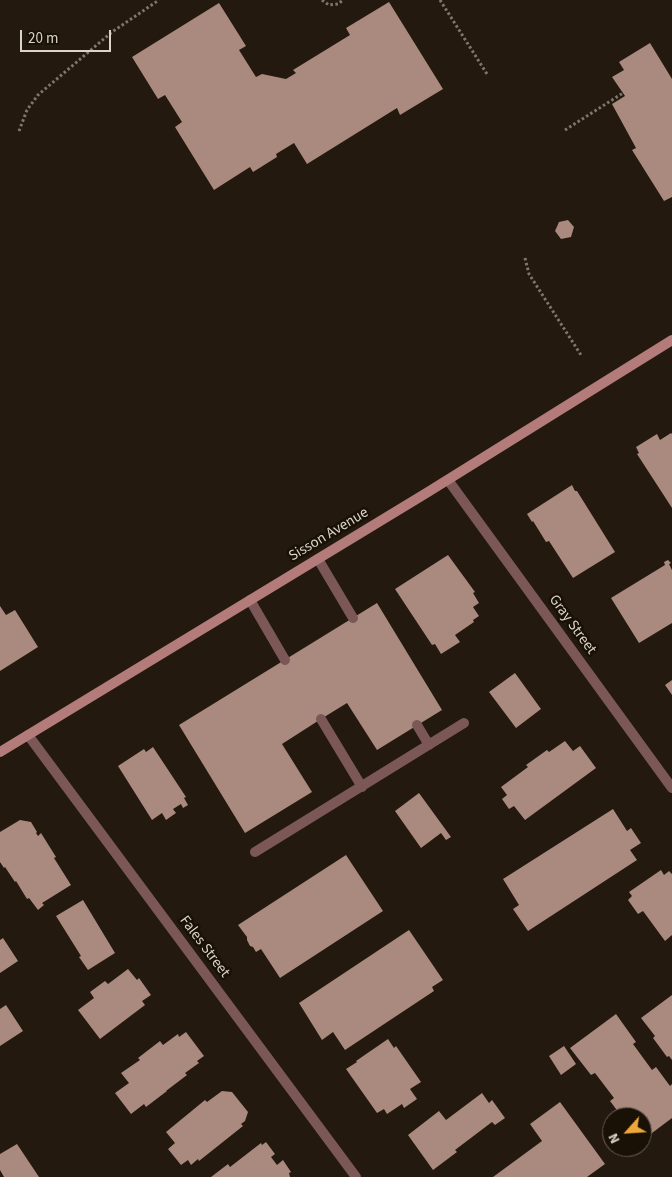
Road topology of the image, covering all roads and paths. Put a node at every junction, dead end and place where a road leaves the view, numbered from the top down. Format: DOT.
graph roads {
  1 [pos="159,0"];
  2 [pos="322,0"];
  3 [pos="344,0"];
  4 [pos="440,0"];
  5 [pos="487,74"];
  6 [pos="623,93"];
  7 [pos="565,130"];
  8 [pos="19,132"];
  9 [pos="525,258"];
  10 [pos="672,340"];
  11 [pos="581,355"];
  12 [pos="448,480"];
  13 [pos="318,559"];
  14 [pos="250,600"];
  15 [pos="353,618"];
  16 [pos="285,660"];
  17 [pos="321,719"];
  18 [pos="464,724"];
  19 [pos="417,725"];
  20 [pos="28,735"];
  21 [pos="429,745"];
  22 [pos="0,752"];
  23 [pos="362,787"];
  24 [pos="672,788"];
  25 [pos="255,852"];
  26 [pos="356,1177"];
  1 -- 8 [label="path"];
  2 -- 3 [label="path"];
  4 -- 5 [label="path"];
  6 -- 7 [label="path"];
  9 -- 11 [label="path"];
  10 -- 12 [label="main road, Sisson Avenue"];
  12 -- 13 [label="main road, Sisson Avenue"];
  12 -- 24 [label="street, Gray Street"];
  13 -- 14 [label="main road, Sisson Avenue"];
  13 -- 15 [label="street"];
  14 -- 16 [label="street"];
  14 -- 20 [label="main road, Sisson Avenue"];
  17 -- 23 [label="street"];
  18 -- 21 [label="street"];
  19 -- 21 [label="street"];
  20 -- 22 [label="main road, Sisson Avenue"];
  20 -- 26 [label="street, Fales Street"];
  21 -- 23 [label="street"];
  23 -- 25 [label="street"];
}
